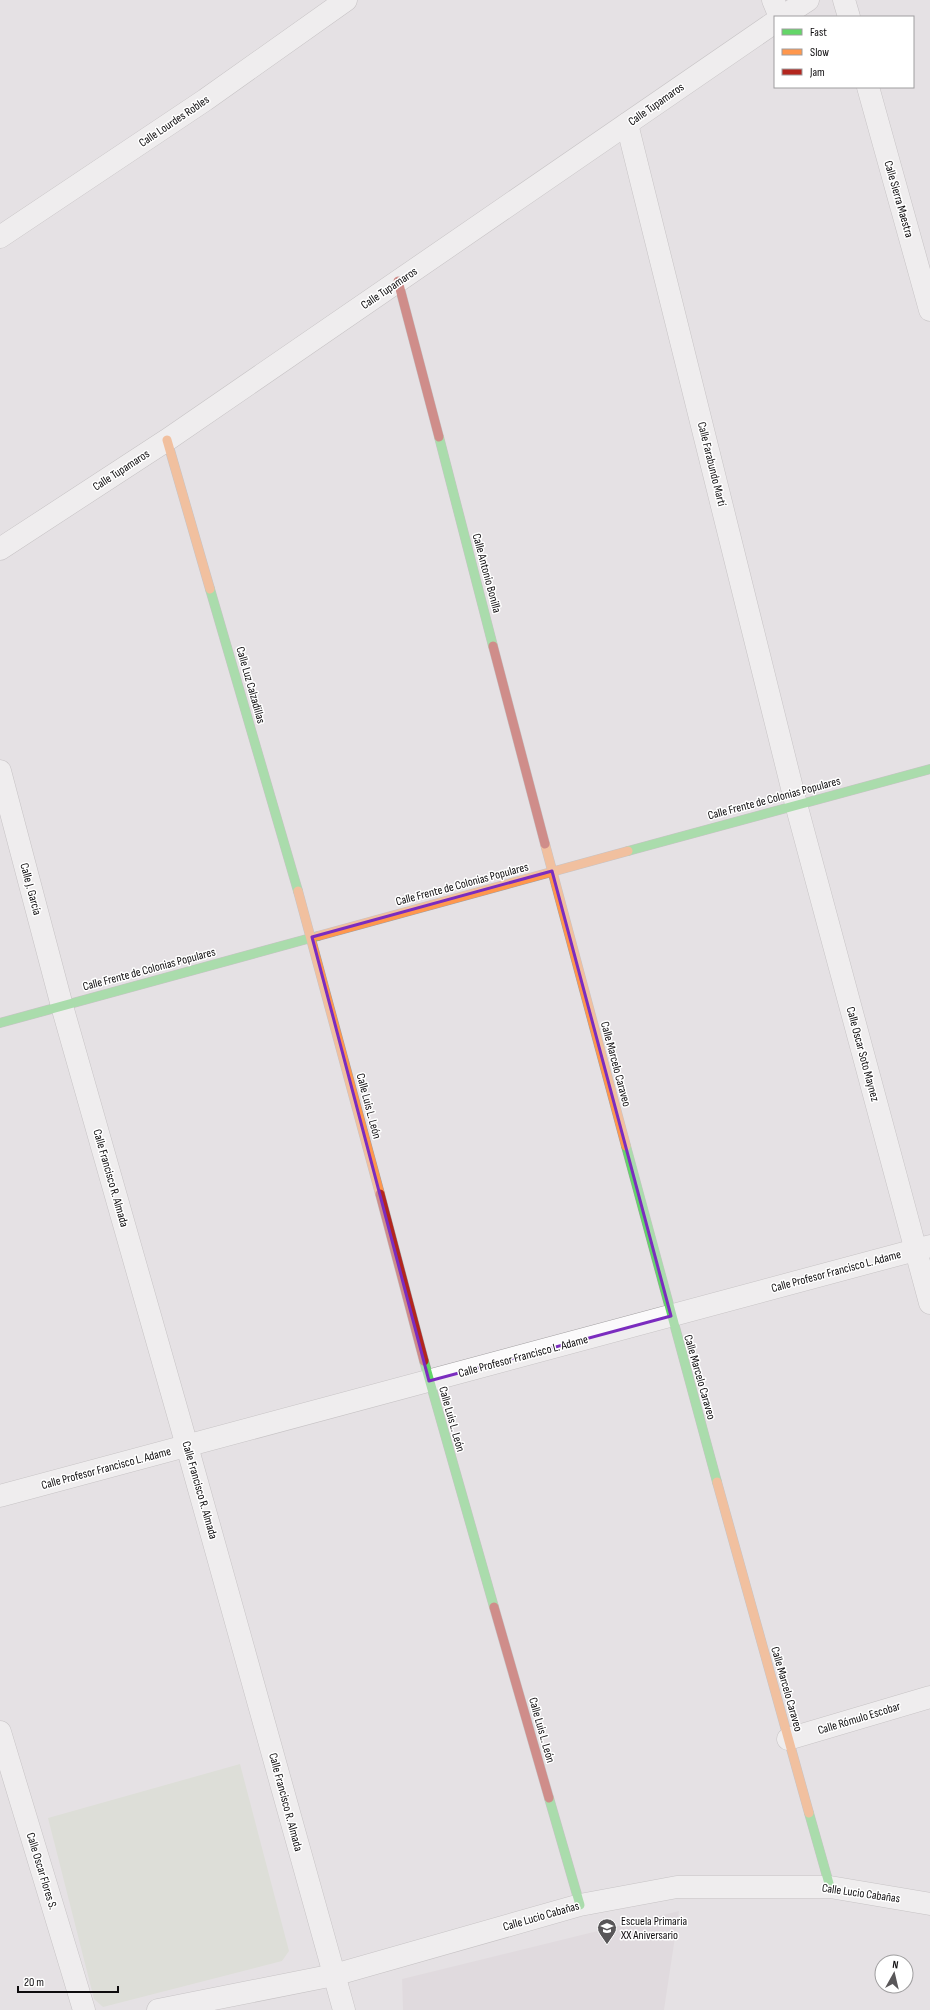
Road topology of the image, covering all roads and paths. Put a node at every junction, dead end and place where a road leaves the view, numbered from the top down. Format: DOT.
graph roads {
  1 [pos="346,0"];
  2 [pos="773,0"];
  3 [pos="808,0"];
  4 [pos="844,0"];
  5 [pos="781,16"];
  6 [pos="783,16"];
  7 [pos="849,16"];
  8 [pos="774,23"];
  9 [pos="868,88"];
  10 [pos="627,124"];
  11 [pos="0,237"];
  12 [pos="398,281"];
  13 [pos="930,310"];
  14 [pos="167,440"];
  15 [pos="0,549"];
  16 [pos="930,769"];
  17 [pos="0,771"];
  18 [pos="796,804"];
  19 [pos="552,872"];
  20 [pos="312,937"];
  21 [pos="62,1006"];
  22 [pos="0,1023"];
  23 [pos="923,1247"];
  24 [pos="930,1303"];
  25 [pos="670,1316"];
  26 [pos="429,1381"];
  27 [pos="188,1446"];
  28 [pos="0,1496"];
  29 [pos="930,1697"];
  30 [pos="0,1732"];
  31 [pos="788,1739"];
  32 [pos="830,1887"];
  33 [pos="930,1904"];
  34 [pos="580,1905"];
  35 [pos="334,1975"];
  36 [pos="84,2010"];
  37 [pos="158,2010"];
  38 [pos="344,2010"];
  1 -- 11 [label="street, Calle Lourdes Robles"];
  2 -- 5 [label="street"];
  3 -- 6 [label="street"];
  4 -- 7 [label="street"];
  8 -- 10 [label="street, Calle Tupamaros"];
  9 -- 13 [label="street, Calle Sierra Maestra"];
  10 -- 12 [label="street, Calle Tupamaros"];
  10 -- 18 [label="street, Calle Farabundo Martí"];
  12 -- 14 [label="street, Calle Tupamaros"];
  12 -- 19 [label="street, Calle Antonio Bonilla"];
  14 -- 15 [label="street, Calle Tupamaros"];
  14 -- 20 [label="street, Calle Luz Calzadillas"];
  16 -- 18 [label="street, Calle Frente de Colonias Populares"];
  17 -- 21 [label="street, Calle J. García"];
  18 -- 19 [label="street, Calle Frente de Colonias Populares"];
  18 -- 23 [label="street, Calle Oscar Soto Maynez"];
  19 -- 20 [label="street, Calle Frente de Colonias Populares"];
  19 -- 25 [label="street, Calle Marcelo Caraveo"];
  20 -- 21 [label="street, Calle Frente de Colonias Populares"];
  20 -- 26 [label="street, Calle Luis L. León"];
  21 -- 22 [label="street, Calle Frente de Colonias Populares"];
  21 -- 27 [label="street, Calle Francisco R. Almada"];
  23 -- 24 [label="street, Calle Oscar Soto Maynez"];
  23 -- 25 [label="street, Calle Profesor Francisco L. Adame"];
  25 -- 26 [label="street, Calle Profesor Francisco L. Adame"];
  25 -- 31 [label="street, Calle Marcelo Caraveo"];
  26 -- 27 [label="street, Calle Profesor Francisco L. Adame"];
  26 -- 34 [label="street, Calle Luis L. León"];
  27 -- 28 [label="street, Calle Profesor Francisco L. Adame"];
  27 -- 35 [label="street, Calle Francisco R. Almada"];
  29 -- 31 [label="street, Calle Rómulo Escobar"];
  30 -- 36 [label="street, Calle Oscar Flores S."];
  31 -- 32 [label="street, Calle Marcelo Caraveo"];
  32 -- 33 [label="street, Calle Lucio Cabañas"];
  32 -- 34 [label="street, Calle Lucio Cabañas"];
  34 -- 35 [label="street, Calle Lucio Cabañas"];
  35 -- 37 [label="street, Calle Lucio Cabañas"];
  35 -- 38 [label="street, Calle Francisco R. Almada"];
}
